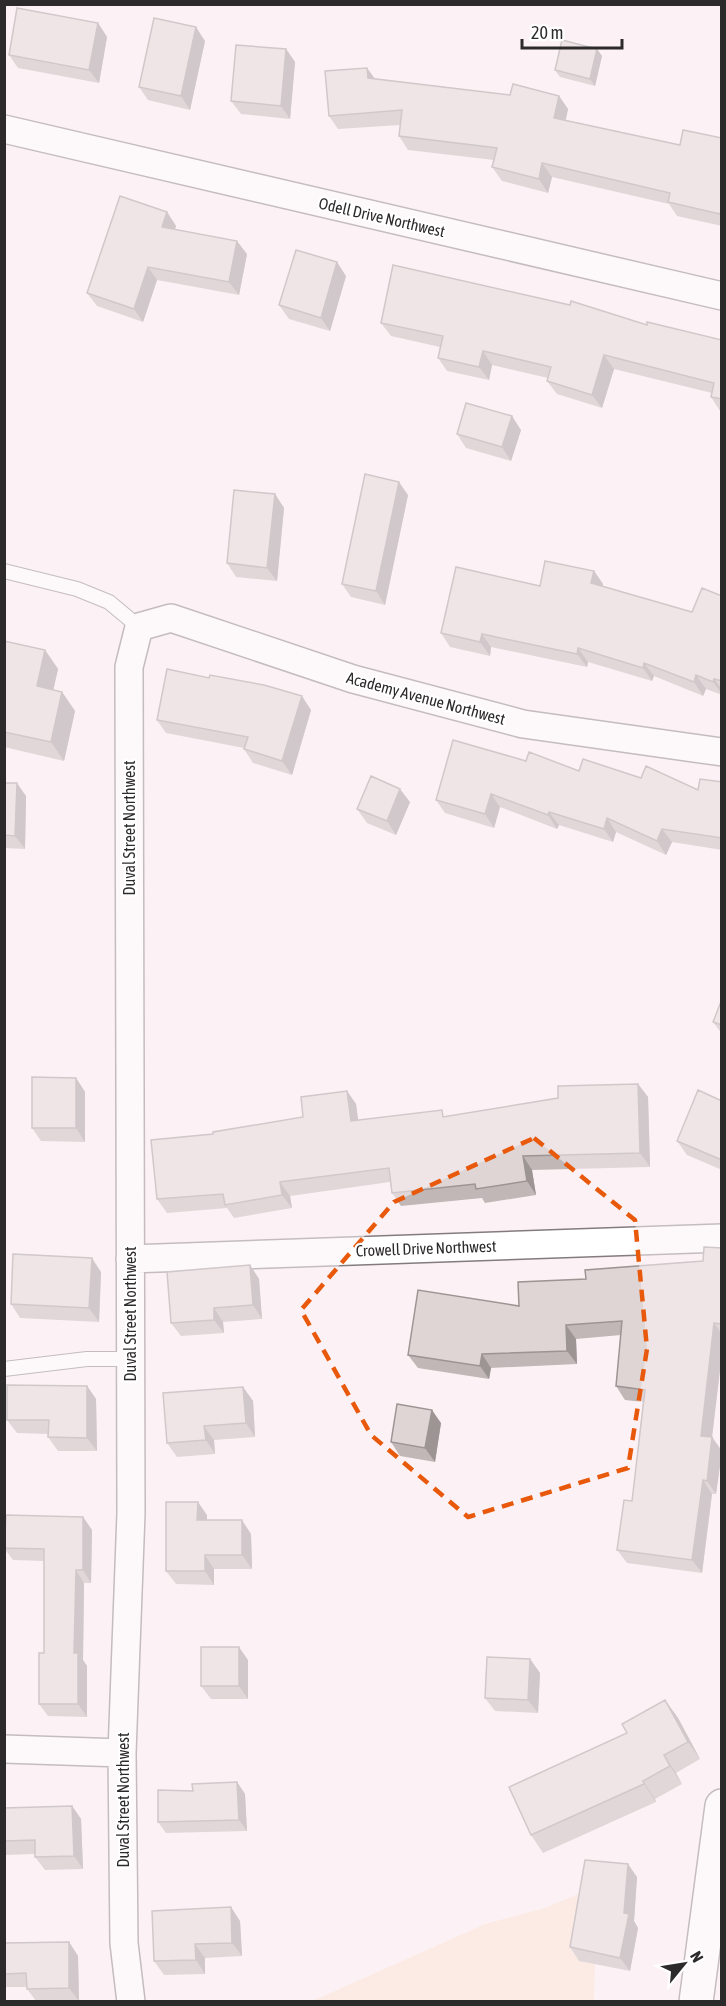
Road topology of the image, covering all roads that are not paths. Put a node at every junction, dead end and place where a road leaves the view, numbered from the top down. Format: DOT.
graph roads {
  1 [pos="4,129"];
  2 [pos="722,296"];
  3 [pos="4,571"];
  4 [pos="139,627"];
  5 [pos="722,752"];
  6 [pos="722,1238"];
  7 [pos="130,1259"];
  8 [pos="130,1359"];
  9 [pos="4,1369"];
  10 [pos="4,1749"];
  11 [pos="122,1753"];
  12 [pos="722,1806"];
  13 [pos="131,2001"];
  14 [pos="696,2001"];
  1 -- 2 [label="street, Odell Drive Northwest"];
  3 -- 4 [label="lane"];
  4 -- 5 [label="street, Academy Avenue Northwest"];
  4 -- 7 [label="street, Duval Street Northwest"];
  6 -- 7 [label="street, Crowell Drive Northwest"];
  7 -- 8 [label="street, Duval Street Northwest"];
  8 -- 9 [label="lane"];
  8 -- 11 [label="street, Duval Street Northwest"];
  10 -- 11 [label="street"];
  11 -- 13 [label="street, Duval Street Northwest"];
  12 -- 14 [label="street"];
}
